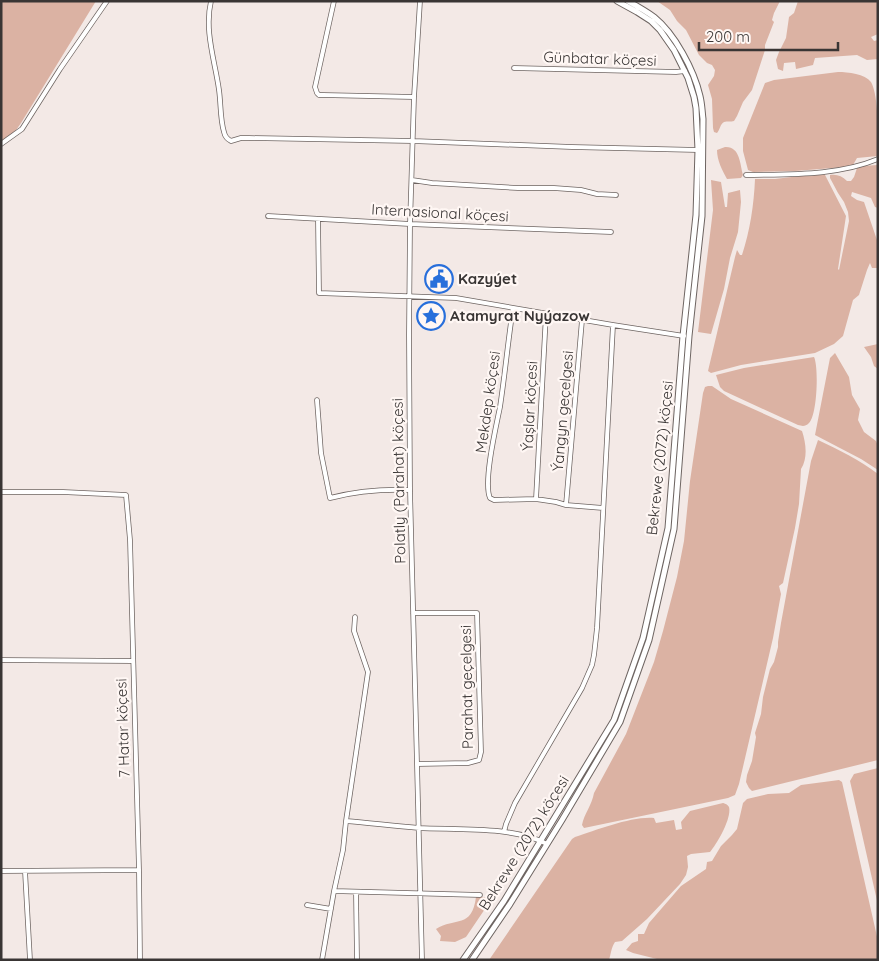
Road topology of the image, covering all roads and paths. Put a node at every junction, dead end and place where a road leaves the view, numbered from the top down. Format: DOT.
graph roads {
  1 [pos="107,1"];
  2 [pos="211,1"];
  3 [pos="334,1"];
  4 [pos="420,1"];
  5 [pos="617,1"];
  6 [pos="628,1"];
  7 [pos="514,68"];
  8 [pos="685,71"];
  9 [pos="414,97"];
  10 [pos="413,141"];
  11 [pos="1,144"];
  12 [pos="698,150"];
  13 [pos="878,159"];
  14 [pos="746,175"];
  15 [pos="412,180"];
  16 [pos="616,195"];
  17 [pos="268,216"];
  18 [pos="318,219"];
  19 [pos="410,224"];
  20 [pos="611,232"];
  21 [pos="409,296"];
  22 [pos="513,308"];
  23 [pos="546,314"];
  24 [pos="582,320"];
  25 [pos="613,325"];
  26 [pos="686,336"];
  27 [pos="317,400"];
  28 [pos="410,490"];
  29 [pos="1,492"];
  30 [pos="536,499"];
  31 [pos="566,505"];
  32 [pos="603,508"];
  33 [pos="413,613"];
  34 [pos="355,618"];
  35 [pos="1,660"];
  36 [pos="133,661"];
  37 [pos="417,764"];
  38 [pos="346,821"];
  39 [pos="418,828"];
  40 [pos="504,832"];
  41 [pos="541,840"];
  42 [pos="547,844"];
  43 [pos="139,870"];
  44 [pos="1,871"];
  45 [pos="26,871"];
  46 [pos="334,891"];
  47 [pos="356,892"];
  48 [pos="419,894"];
  49 [pos="480,895"];
  50 [pos="307,905"];
  51 [pos="331,909"];
  52 [pos="30,960"];
  53 [pos="140,960"];
  54 [pos="322,960"];
  55 [pos="357,960"];
  56 [pos="422,960"];
  57 [pos="463,960"];
  58 [pos="472,960"];
  1 -- 11 [label="street"];
  2 -- 10 [label="street"];
  3 -- 9 [label="street"];
  4 -- 9 [label="street, Polatly (Parahat) köçesi"];
  5 -- 8 [label="main road, Bekrewe (2072) köçesi"];
  6 -- 26 [label="main road, Bekrewe (2072) köçesi"];
  7 -- 8 [label="street, Günbatar köçesi"];
  8 -- 12 [label="main road, Bekrewe (2072) köçesi"];
  9 -- 10 [label="street, Polatly (Parahat) köçesi"];
  10 -- 12 [label="street"];
  10 -- 15 [label="street, Polatly (Parahat) köçesi"];
  12 -- 26 [label="main road, Bekrewe (2072) köçesi"];
  13 -- 14 [label="street"];
  15 -- 16 [label="street"];
  15 -- 19 [label="street, Polatly (Parahat) köçesi"];
  17 -- 18 [label="street, Internasional köçesi"];
  18 -- 19 [label="street, Internasional köçesi"];
  18 -- 21 [label="street"];
  19 -- 20 [label="street, Internasional köçesi"];
  19 -- 21 [label="street, Polatly (Parahat) köçesi"];
  21 -- 22 [label="street"];
  21 -- 28 [label="street, Polatly (Parahat) köçesi"];
  22 -- 23 [label="street"];
  22 -- 30 [label="street, Mekdep köçesi"];
  23 -- 24 [label="street"];
  23 -- 30 [label="street, Ýaşlar köçesi"];
  24 -- 25 [label="street"];
  24 -- 31 [label="street, Ýangyn geçelgesi"];
  25 -- 26 [label="street"];
  25 -- 32 [label="street"];
  26 -- 41 [label="main road, Bekrewe (2072) köçesi"];
  26 -- 42 [label="main road, Bekrewe (2072) köçesi"];
  27 -- 28 [label="street"];
  28 -- 33 [label="street, Polatly (Parahat) köçesi"];
  29 -- 36 [label="street, 7 Hatar köçesi"];
  30 -- 31 [label="street"];
  31 -- 32 [label="street"];
  32 -- 40 [label="street"];
  33 -- 37 [label="street, Polatly (Parahat) köçesi"];
  33 -- 37 [label="street, Parahat geçelgesi"];
  34 -- 38 [label="street"];
  35 -- 36 [label="street"];
  36 -- 43 [label="street, 7 Hatar köçesi"];
  37 -- 39 [label="street, Polatly (Parahat) köçesi"];
  38 -- 39 [label="street"];
  38 -- 46 [label="street"];
  39 -- 40 [label="street"];
  39 -- 48 [label="street, Polatly (Parahat) köçesi"];
  40 -- 41 [label="street"];
  41 -- 42 [label="street"];
  41 -- 57 [label="main road, Bekrewe (2072) köçesi"];
  42 -- 58 [label="main road, Bekrewe (2072) köçesi"];
  43 -- 45 [label="street"];
  43 -- 53 [label="street, 7 Hatar köçesi"];
  44 -- 45 [label="street"];
  45 -- 52 [label="street"];
  46 -- 47 [label="street"];
  46 -- 51 [label="street"];
  47 -- 48 [label="street"];
  47 -- 55 [label="street"];
  48 -- 49 [label="street"];
  48 -- 56 [label="street, Polatly (Parahat) köçesi"];
  50 -- 51 [label="street"];
  51 -- 54 [label="street"];
}
